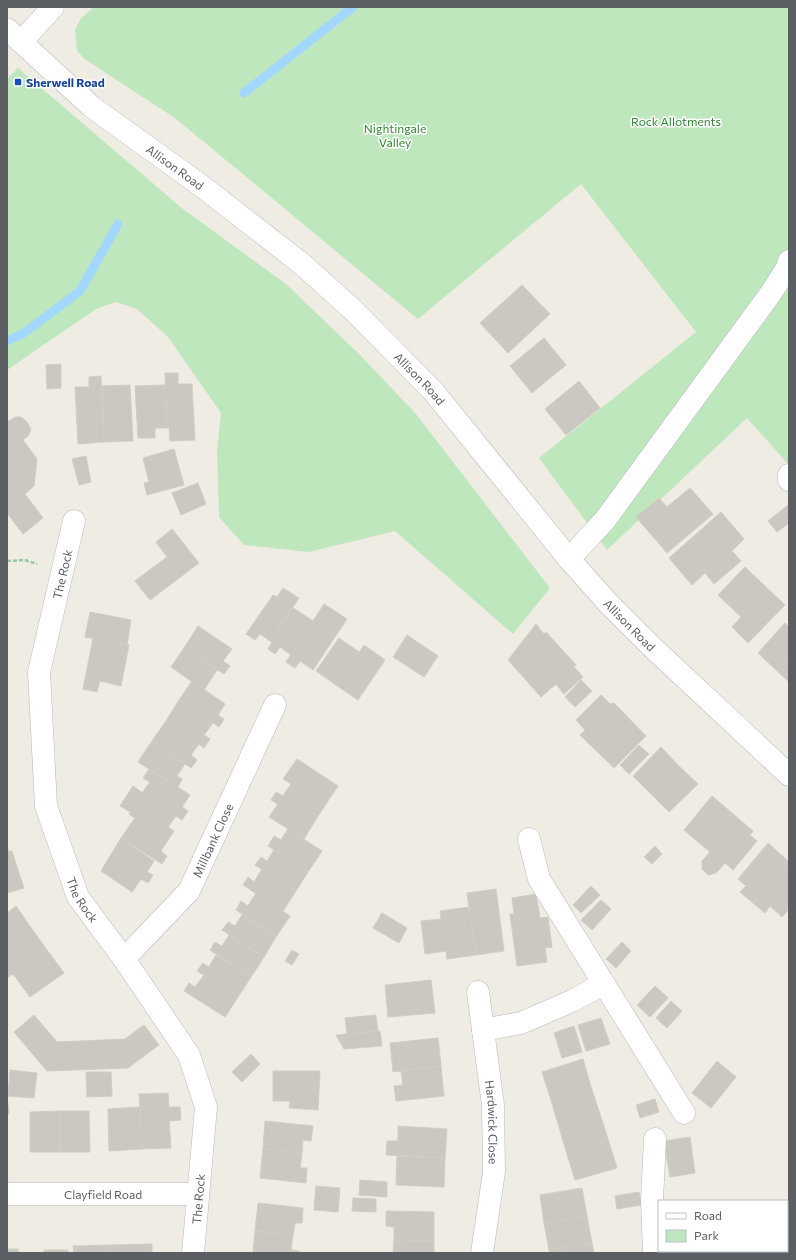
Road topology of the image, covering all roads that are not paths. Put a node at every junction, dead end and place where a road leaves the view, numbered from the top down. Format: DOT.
graph roads {
  1 [pos="53,7"];
  2 [pos="11,34"];
  3 [pos="789,261"];
  4 [pos="789,475"];
  5 [pos="789,480"];
  6 [pos="74,521"];
  7 [pos="569,559"];
  8 [pos="275,705"];
  9 [pos="789,775"];
  10 [pos="529,839"];
  11 [pos="124,959"];
  12 [pos="603,984"];
  13 [pos="478,992"];
  14 [pos="483,1030"];
  15 [pos="684,1113"];
  16 [pos="655,1139"];
  17 [pos="7,1194"];
  18 [pos="198,1194"];
  19 [pos="194,1253"];
  20 [pos="482,1253"];
  21 [pos="654,1253"];
  1 -- 2 [label="street"];
  2 -- 7 [label="street, Allison Road"];
  3 -- 7 [label="street"];
  4 -- 5 [label="street"];
  6 -- 11 [label="street, The Rock"];
  7 -- 9 [label="street, Allison Road"];
  8 -- 11 [label="street, Millbank Close"];
  10 -- 12 [label="street"];
  11 -- 18 [label="street, The Rock"];
  12 -- 14 [label="street"];
  12 -- 15 [label="street"];
  13 -- 14 [label="street, Hardwick Close"];
  14 -- 20 [label="street, Hardwick Close"];
  16 -- 21 [label="street"];
  17 -- 18 [label="street, Clayfield Road"];
  18 -- 19 [label="street, The Rock"];
}
